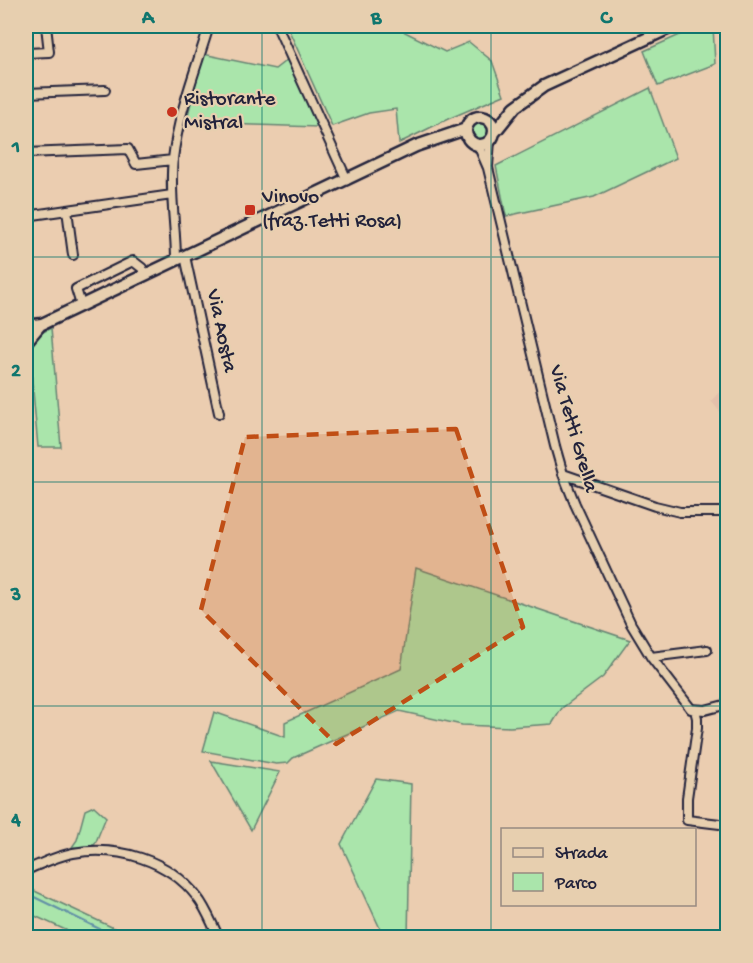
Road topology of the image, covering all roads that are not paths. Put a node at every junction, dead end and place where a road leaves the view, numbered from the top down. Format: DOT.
graph roads {
  1 [pos="46,26"];
  2 [pos="209,26"];
  3 [pos="277,26"];
  4 [pos="674,26"];
  5 [pos="26,52"];
  6 [pos="105,90"];
  7 [pos="26,93"];
  8 [pos="515,107"];
  9 [pos="484,118"];
  10 [pos="466,129"];
  11 [pos="492,137"];
  12 [pos="427,142"];
  13 [pos="474,143"];
  14 [pos="26,153"];
  15 [pos="173,160"];
  16 [pos="488,168"];
  17 [pos="347,180"];
  18 [pos="172,195"];
  19 [pos="67,210"];
  20 [pos="26,216"];
  21 [pos="73,255"];
  22 [pos="181,258"];
  23 [pos="146,274"];
  24 [pos="81,305"];
  25 [pos="26,333"];
  26 [pos="219,413"];
  27 [pos="563,474"];
  28 [pos="728,512"];
  29 [pos="707,650"];
  30 [pos="651,657"];
  31 [pos="728,704"];
  32 [pos="695,710"];
  33 [pos="728,825"];
  34 [pos="26,870"];
  35 [pos="219,938"];
  1 -- 5 [label="street"];
  2 -- 15 [label="street, Via Aosta"];
  3 -- 17 [label="street"];
  4 -- 8 [label="street"];
  6 -- 7 [label="street"];
  8 -- 9 [label="street"];
  8 -- 11 [label="street"];
  9 -- 10 [label="street"];
  9 -- 11 [label="street"];
  10 -- 12 [label="street"];
  10 -- 13 [label="street"];
  11 -- 13 [label="street"];
  11 -- 16 [label="street, Via Tetti Grella"];
  12 -- 13 [label="street"];
  12 -- 17 [label="street"];
  13 -- 16 [label="street, Via Tetti Grella"];
  14 -- 15 [label="street"];
  15 -- 18 [label="street, Via Aosta"];
  16 -- 27 [label="street, Via Tetti Grella"];
  17 -- 22 [label="street"];
  18 -- 19 [label="street"];
  18 -- 22 [label="street, Via Aosta"];
  19 -- 20 [label="street"];
  19 -- 21 [label="street"];
  22 -- 23 [label="street"];
  22 -- 26 [label="street, Via Aosta"];
  23 -- 24 [label="street"];
  23 -- 24 [label="street"];
  24 -- 25 [label="street"];
  27 -- 28 [label="street"];
  27 -- 30 [label="street, Via Tetti Grella"];
  29 -- 30 [label="street"];
  30 -- 32 [label="street, Via Tetti Grella"];
  31 -- 32 [label="street"];
  32 -- 33 [label="street"];
  34 -- 35 [label="street"];
}
